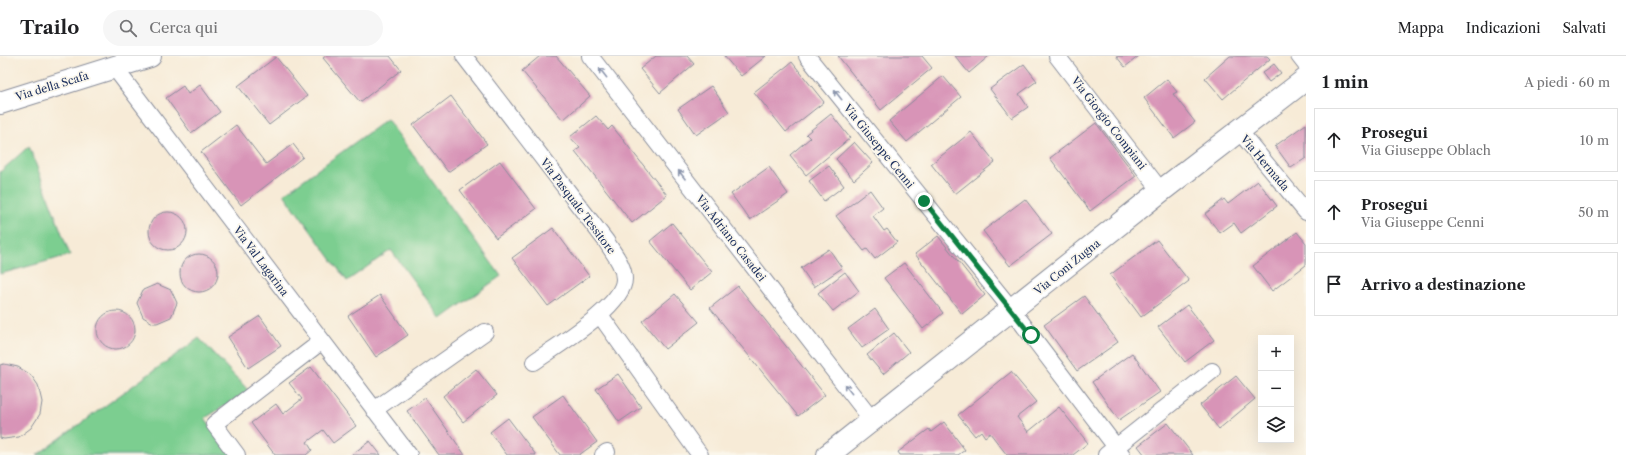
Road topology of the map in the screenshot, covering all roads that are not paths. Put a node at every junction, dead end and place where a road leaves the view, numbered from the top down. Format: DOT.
graph roads {
  1 [pos="150,56"];
  2 [pos="464,56"];
  3 [pos="590,56"];
  4 [pos="807,56"];
  5 [pos="1057,56"];
  6 [pos="1299,56"];
  7 [pos="1306,65"];
  8 [pos="114,67"];
  9 [pos="1306,79"];
  10 [pos="0,103"];
  11 [pos="1240,132"];
  12 [pos="1161,191"];
  13 [pos="1306,212"];
  14 [pos="1012,310"];
  15 [pos="600,315"];
  16 [pos="485,332"];
  17 [pos="322,341"];
  18 [pos="534,362"];
  19 [pos="1212,371"];
  20 [pos="374,410"];
  21 [pos="872,420"];
  22 [pos="1115,452"];
  23 [pos="237,455"];
  24 [pos="409,455"];
  25 [pos="700,455"];
  26 [pos="828,455"];
  1 -- 8 [label="street, Via della Scafa"];
  2 -- 15 [label="street, Via Pasquale Tessitore"];
  21 -- 3 [label="street, Via Adriano Casadei, one-way"];
  14 -- 4 [label="street, Via Giuseppe Cenni, one-way"];
  5 -- 12 [label="street, Via Giorgio Compiani"];
  6 -- 7 [label="street"];
  8 -- 10 [label="street, Via della Scafa"];
  8 -- 17 [label="street, Via Val Lagarina"];
  9 -- 11 [label="street, Via Coni Zugna"];
  11 -- 12 [label="street, Via Coni Zugna"];
  11 -- 13 [label="street, Via Hermada"];
  12 -- 14 [label="street, Via Coni Zugna"];
  14 -- 21 [label="street, Via Coni Zugna"];
  14 -- 22 [label="street, Via Giuseppe Cenni"];
  15 -- 18 [label="street, Via Pasquale Tessitore"];
  15 -- 25 [label="street"];
  16 -- 20 [label="street"];
  17 -- 20 [label="street, Via Val Lagarina"];
  17 -- 23 [label="street"];
  19 -- 22 [label="street"];
  20 -- 24 [label="street, Via Val Lagarina"];
  21 -- 26 [label="street, Via Coni Zugna"];
}
